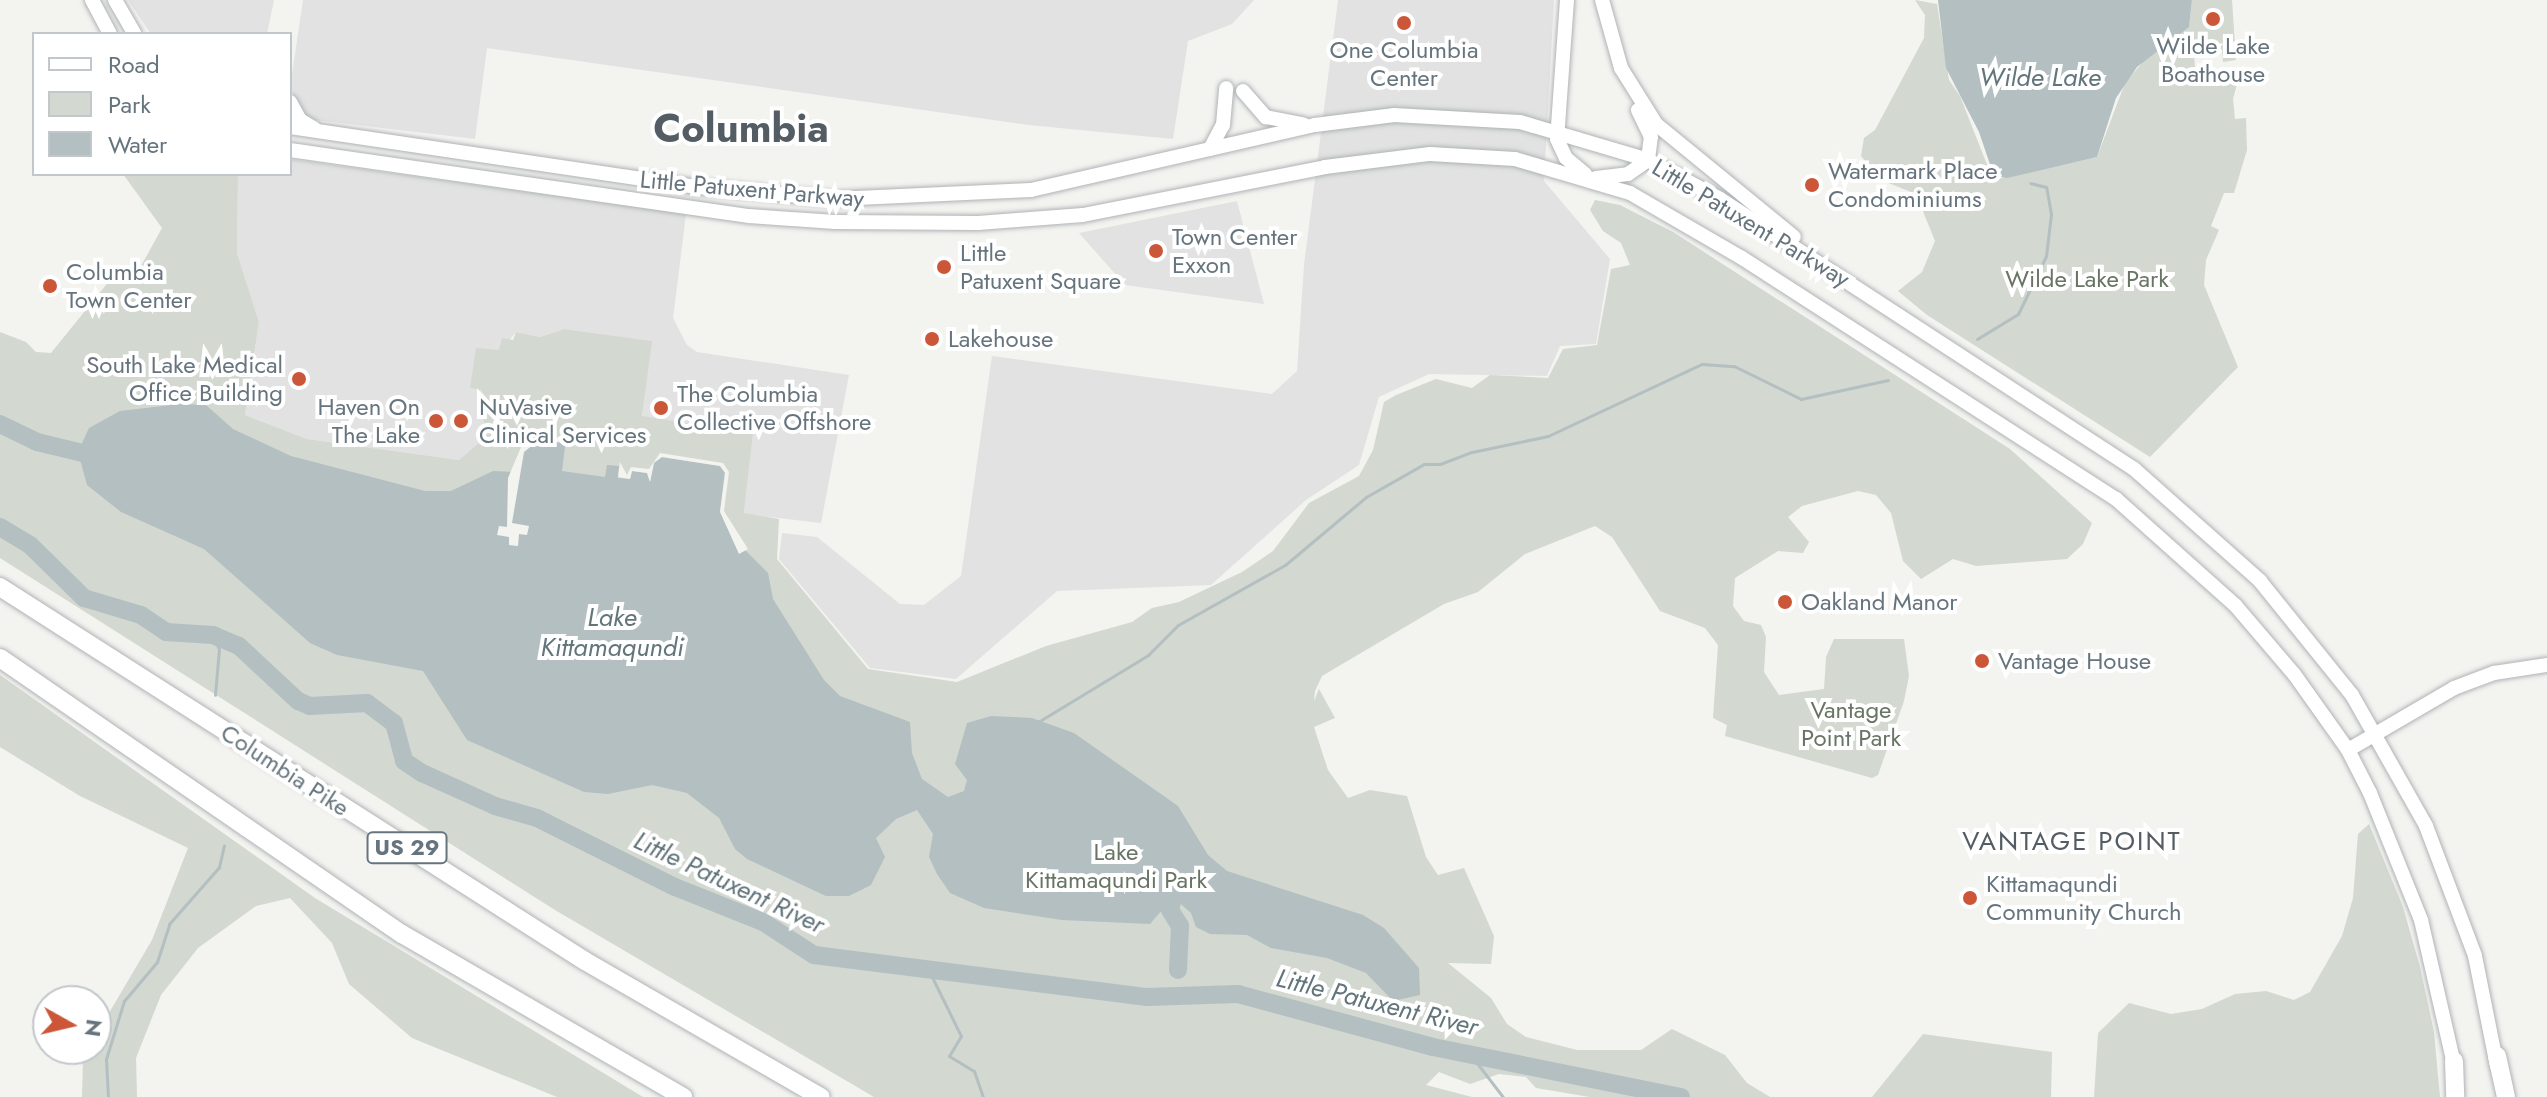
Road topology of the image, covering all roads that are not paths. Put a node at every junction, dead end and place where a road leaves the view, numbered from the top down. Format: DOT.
graph roads {
  1 [pos="92,0"];
  2 [pos="115,0"];
  3 [pos="1567,0"];
  4 [pos="1602,0"];
  5 [pos="109,32"];
  6 [pos="134,32"];
  7 [pos="1628,82"];
  8 [pos="1226,88"];
  9 [pos="1243,91"];
  10 [pos="292,106"];
  11 [pos="1315,125"];
  12 [pos="292,127"];
  13 [pos="1558,129"];
  14 [pos="322,134"];
  15 [pos="1210,149"];
  16 [pos="292,150"];
  17 [pos="1648,160"];
  18 [pos="1592,179"];
  19 [pos="1854,285"];
  20 [pos="0,587"];
  21 [pos="0,658"];
  22 [pos="2547,665"];
  23 [pos="2375,733"];
  24 [pos="2348,750"];
  25 [pos="2497,1056"];
  26 [pos="2454,1061"];
  27 [pos="683,1097"];
  28 [pos="821,1097"];
  29 [pos="2457,1097"];
  30 [pos="2500,1097"];
  31 [pos="2506,1097"];
  1 -- 5 [label="main road"];
  2 -- 6 [label="main road"];
  3 -- 13 [label="main road"];
  4 -- 7 [label="main road"];
  7 -- 17 [label="main road"];
  7 -- 19 [label="main road"];
  8 -- 15 [label="main road"];
  9 -- 11 [label="main road"];
  10 -- 14 [label="main road"];
  11 -- 13 [label="main road, Little Patuxent Parkway"];
  11 -- 15 [label="main road, Little Patuxent Parkway"];
  12 -- 14 [label="main road, Little Patuxent Parkway"];
  13 -- 17 [label="main road, Little Patuxent Parkway"];
  13 -- 18 [label="main road"];
  14 -- 15 [label="main road, Little Patuxent Parkway"];
  16 -- 18 [label="main road, Little Patuxent Parkway"];
  17 -- 18 [label="main road"];
  17 -- 19 [label="main road, Little Patuxent Parkway"];
  18 -- 24 [label="main road, Little Patuxent Parkway"];
  19 -- 23 [label="main road, Little Patuxent Parkway"];
  20 -- 28 [label="highway, Columbia Pike / US 29"];
  21 -- 27 [label="highway"];
  22 -- 23 [label="main road"];
  23 -- 24 [label="main road"];
  23 -- 25 [label="main road, Little Patuxent Parkway"];
  24 -- 26 [label="main road, Little Patuxent Parkway"];
  25 -- 30 [label="main road, Little Patuxent Parkway"];
  25 -- 31 [label="highway"];
  26 -- 29 [label="highway"];
}
